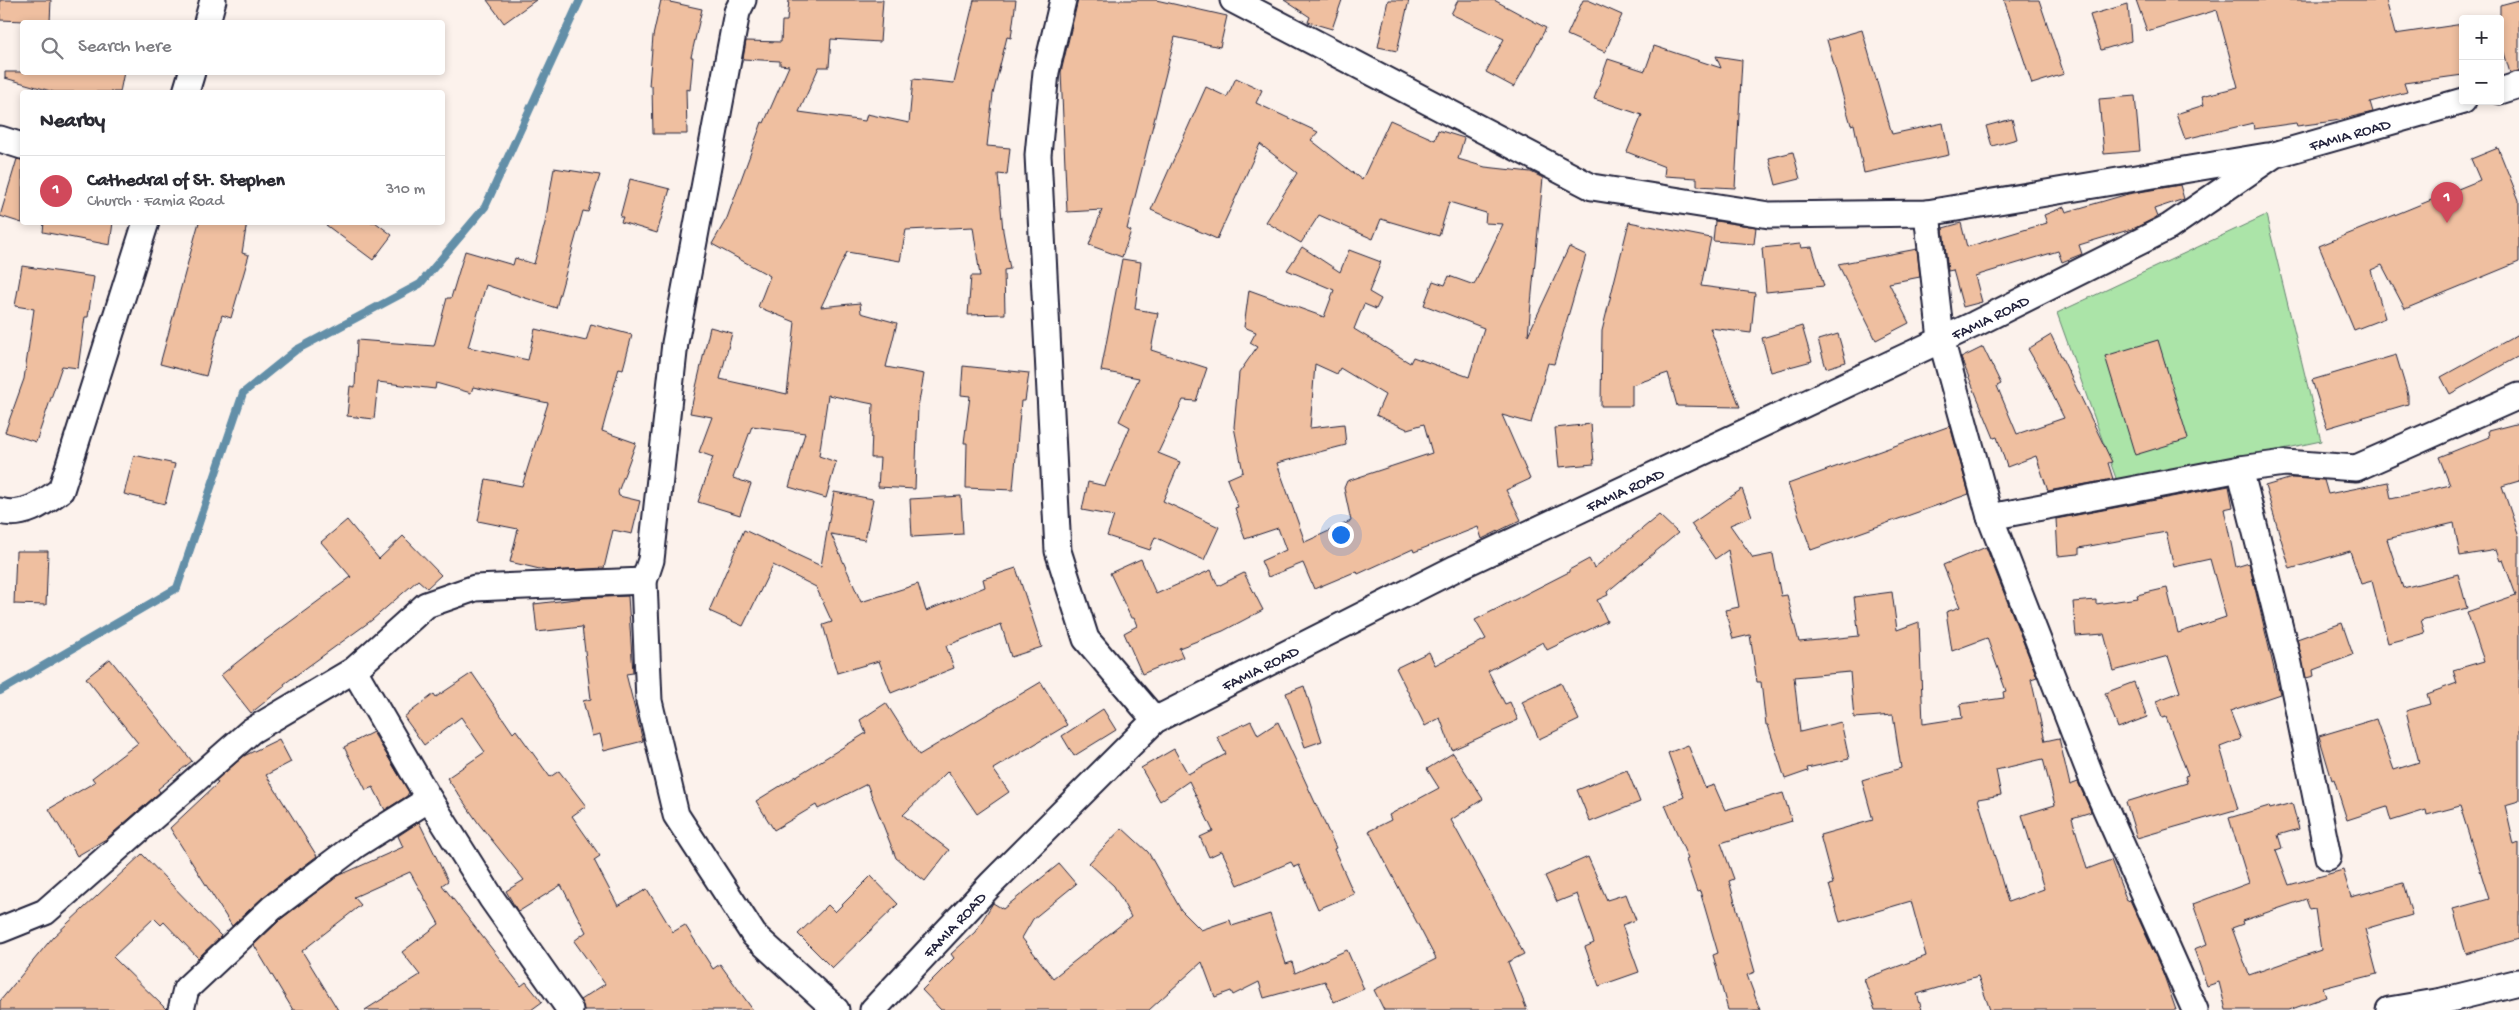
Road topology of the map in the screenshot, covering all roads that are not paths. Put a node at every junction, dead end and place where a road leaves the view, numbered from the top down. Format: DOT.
graph roads {
  1 [pos="214,0"];
  2 [pos="743,0"];
  3 [pos="1063,0"];
  4 [pos="1233,0"];
  5 [pos="208,20"];
  6 [pos="191,75"];
  7 [pos="2519,85"];
  8 [pos="187,90"];
  9 [pos="2504,90"];
  10 [pos="2459,102"];
  11 [pos="0,139"];
  12 [pos="20,145"];
  13 [pos="2274,155"];
  14 [pos="1927,213"];
  15 [pos="145,225"];
  16 [pos="1942,339"];
  17 [pos="2519,396"];
  18 [pos="2240,469"];
  19 [pos="0,511"];
  20 [pos="1990,517"];
  21 [pos="644,581"];
  22 [pos="354,670"];
  23 [pos="1155,720"];
  24 [pos="429,799"];
  25 [pos="2328,857"];
  26 [pos="0,930"];
  27 [pos="2519,982"];
  28 [pos="182,1010"];
  29 [pos="570,1010"];
  30 [pos="836,1010"];
  31 [pos="873,1010"];
  32 [pos="2195,1010"];
  33 [pos="2389,1010"];
  1 -- 5 [label="street"];
  2 -- 21 [label="street"];
  3 -- 23 [label="street"];
  4 -- 14 [label="street"];
  6 -- 8 [label="street"];
  7 -- 9 [label="street"];
  10 -- 13 [label="street, FAMIA ROAD"];
  11 -- 12 [label="street"];
  13 -- 14 [label="street"];
  13 -- 16 [label="street, FAMIA ROAD"];
  14 -- 16 [label="street"];
  15 -- 19 [label="street"];
  16 -- 20 [label="street"];
  16 -- 23 [label="street, FAMIA ROAD"];
  17 -- 18 [label="street"];
  18 -- 20 [label="street"];
  18 -- 25 [label="street"];
  20 -- 32 [label="street"];
  21 -- 22 [label="street"];
  21 -- 30 [label="street"];
  22 -- 24 [label="street"];
  22 -- 26 [label="street"];
  23 -- 31 [label="street, FAMIA ROAD"];
  24 -- 28 [label="street"];
  24 -- 29 [label="street"];
  27 -- 33 [label="street"];
}
